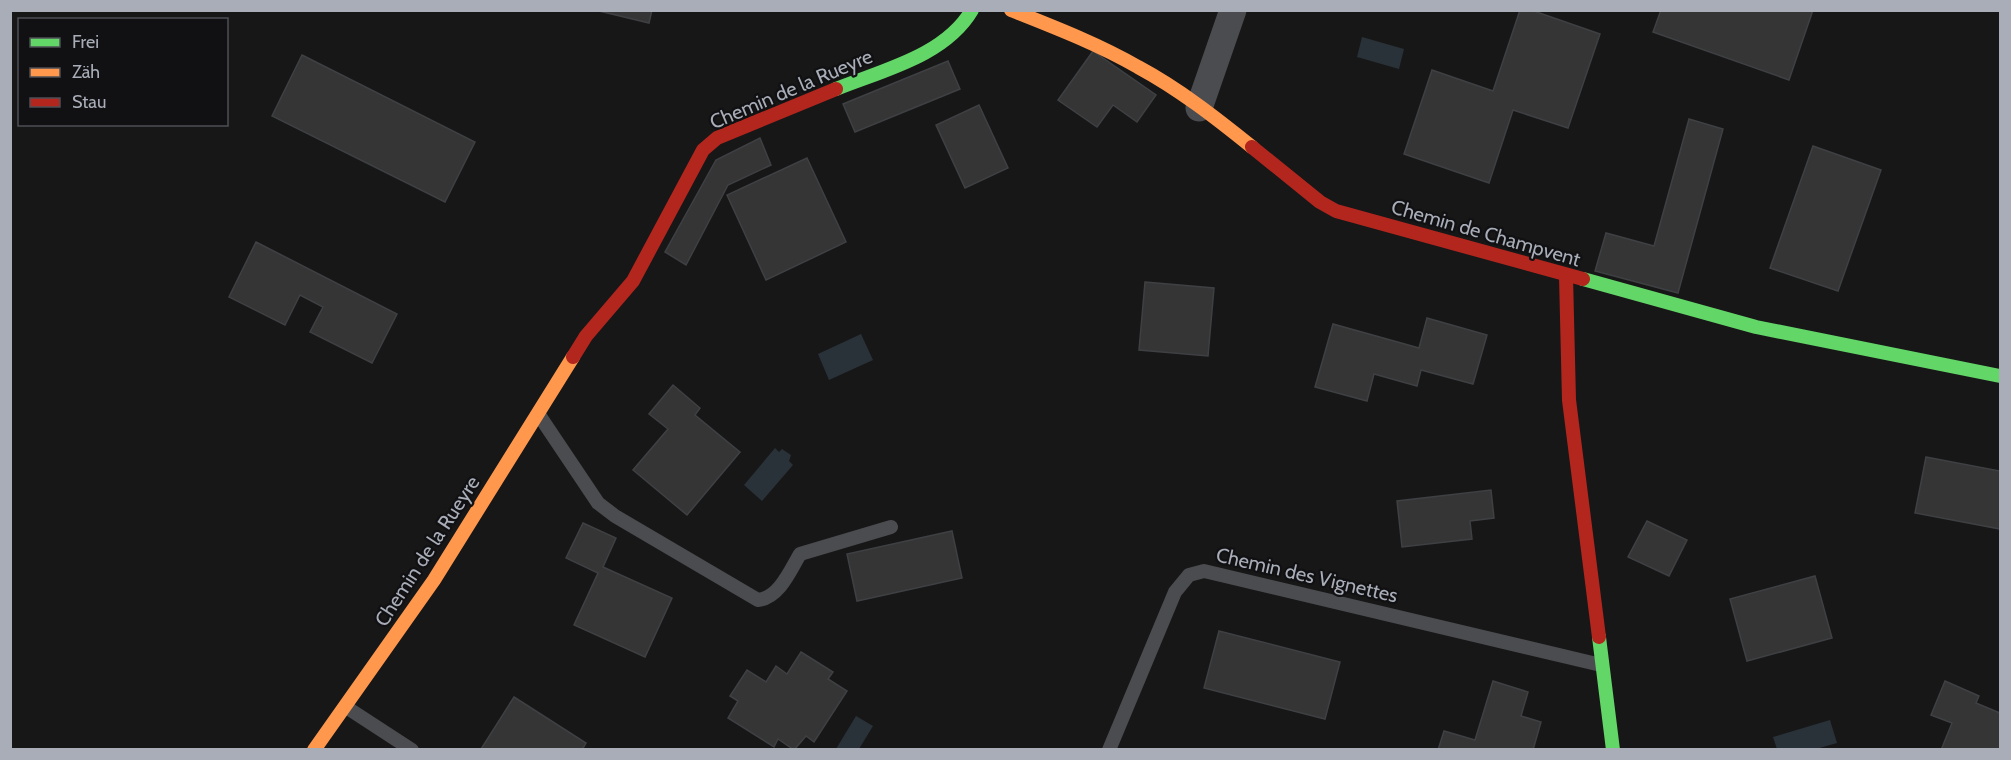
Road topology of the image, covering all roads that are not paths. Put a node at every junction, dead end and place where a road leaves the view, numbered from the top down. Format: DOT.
graph roads {
  1 [pos="972,10"];
  2 [pos="1011,10"];
  3 [pos="1233,10"];
  4 [pos="1199,108"];
  5 [pos="1566,276"];
  6 [pos="2001,376"];
  7 [pos="539,415"];
  8 [pos="891,527"];
  9 [pos="1603,666"];
  10 [pos="346,707"];
  11 [pos="314,750"];
  12 [pos="411,750"];
  13 [pos="1109,750"];
  14 [pos="1613,750"];
  1 -- 7 [label="street, Chemin de la Rueyre"];
  2 -- 4 [label="street, Chemin de Champvent"];
  3 -- 4 [label="street"];
  4 -- 5 [label="street, Chemin de Champvent"];
  5 -- 6 [label="street, Chemin de Champvent"];
  5 -- 9 [label="street"];
  7 -- 8 [label="lane"];
  7 -- 10 [label="street, Chemin de la Rueyre"];
  9 -- 13 [label="lane, Chemin des Vignettes"];
  9 -- 14 [label="street"];
  10 -- 11 [label="street, Chemin de la Rueyre"];
  10 -- 12 [label="lane"];
}
